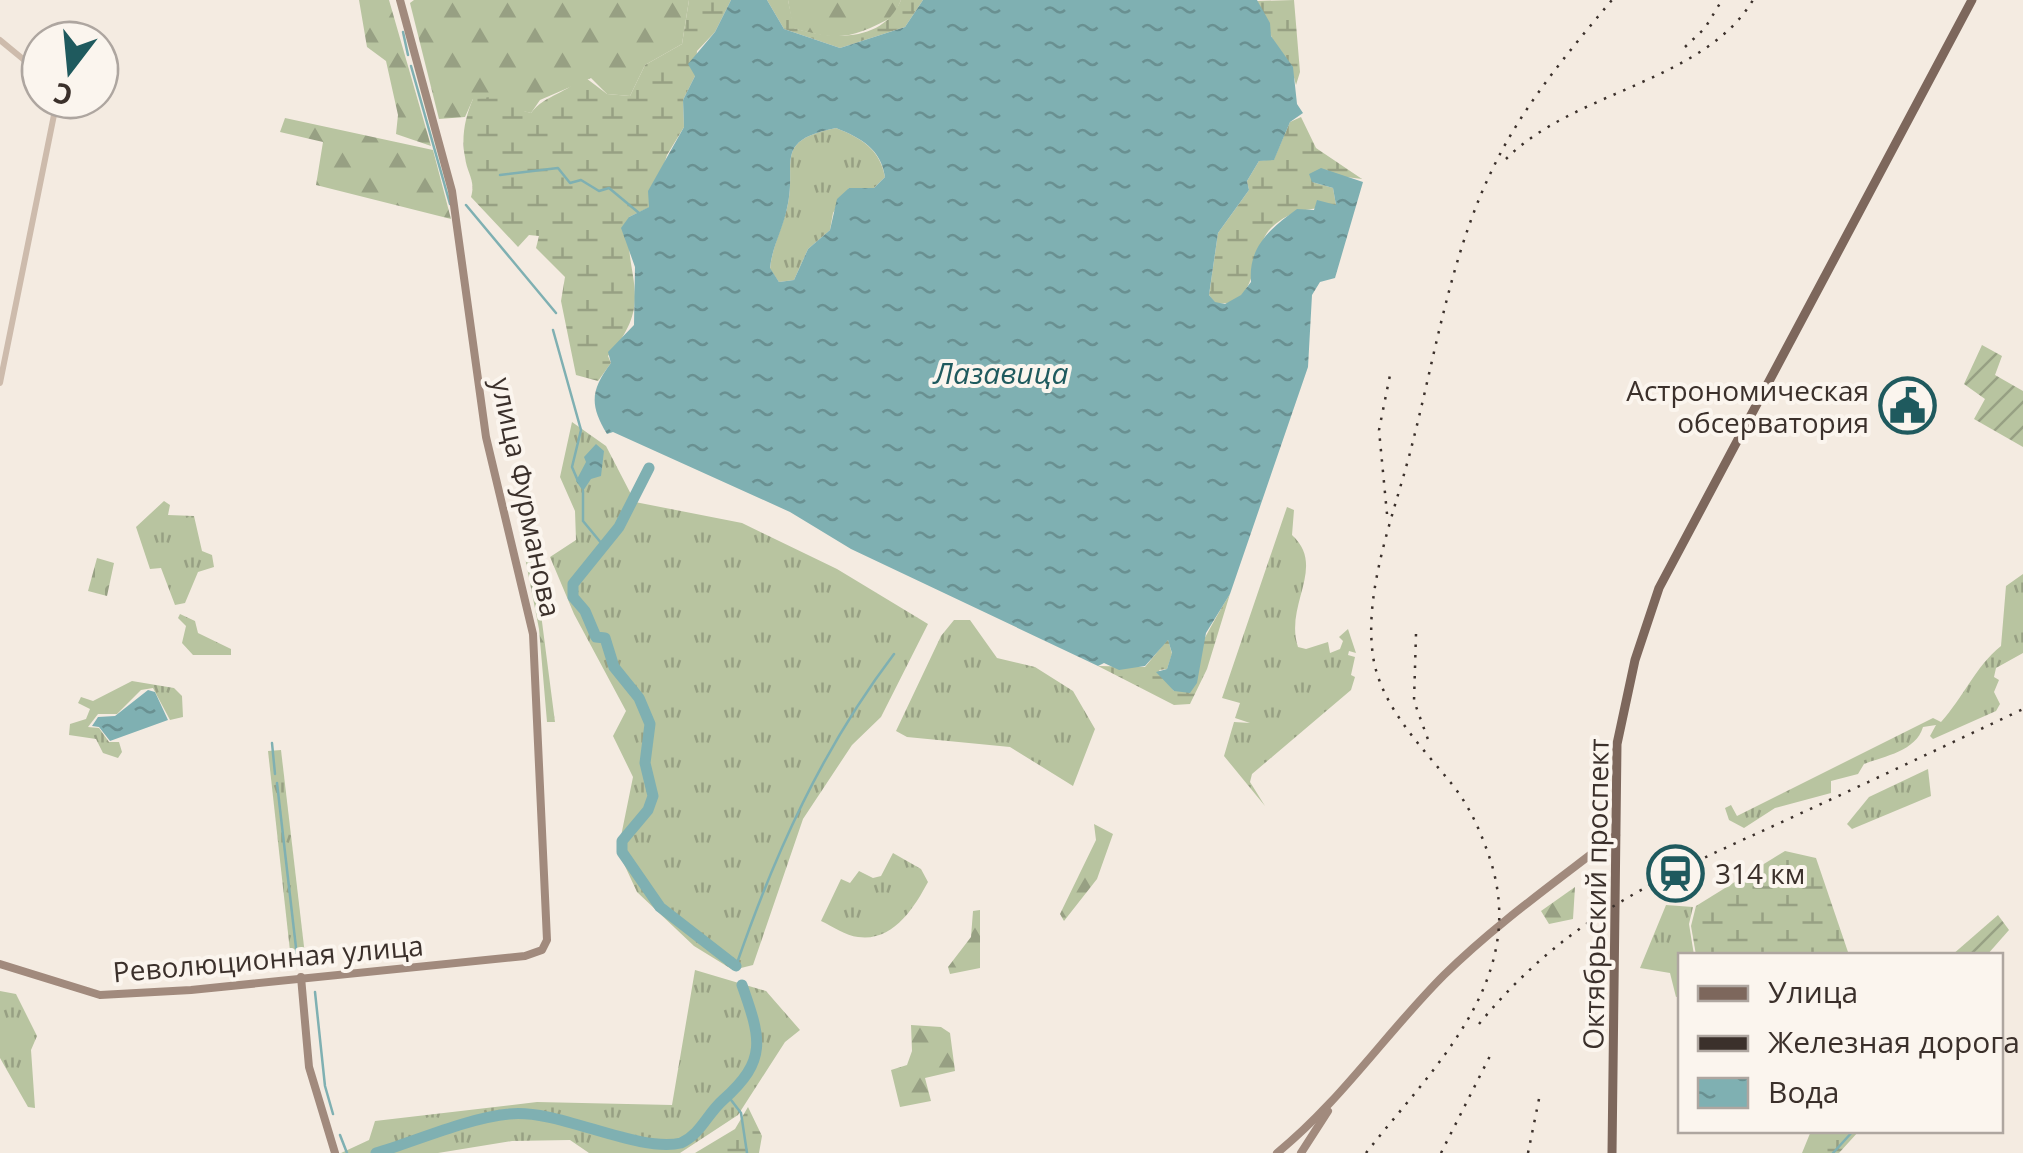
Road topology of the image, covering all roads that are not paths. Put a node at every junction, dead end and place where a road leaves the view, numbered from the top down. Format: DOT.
graph roads {
  1 [pos="400,0"];
  2 [pos="1972,0"];
  3 [pos="0,40"];
  4 [pos="20,56"];
  5 [pos="53,120"];
  6 [pos="0,383"];
  7 [pos="1616,835"];
  8 [pos="542,950"];
  9 [pos="0,964"];
  10 [pos="301,977"];
  11 [pos="1333,1103"];
  12 [pos="335,1153"];
  13 [pos="1277,1153"];
  14 [pos="1301,1153"];
  15 [pos="1612,1153"];
  1 -- 8 [label="main road, улица Фурманова"];
  2 -- 7 [label="main road, Октябрьский проспект"];
  3 -- 4 [label="street"];
  5 -- 6 [label="street"];
  7 -- 11 [label="main road"];
  7 -- 15 [label="main road, Октябрьский проспект"];
  8 -- 10 [label="main road, Революционная улица"];
  9 -- 10 [label="main road, Революционная улица"];
  10 -- 12 [label="main road"];
  11 -- 13 [label="main road"];
  11 -- 14 [label="main road"];
}
